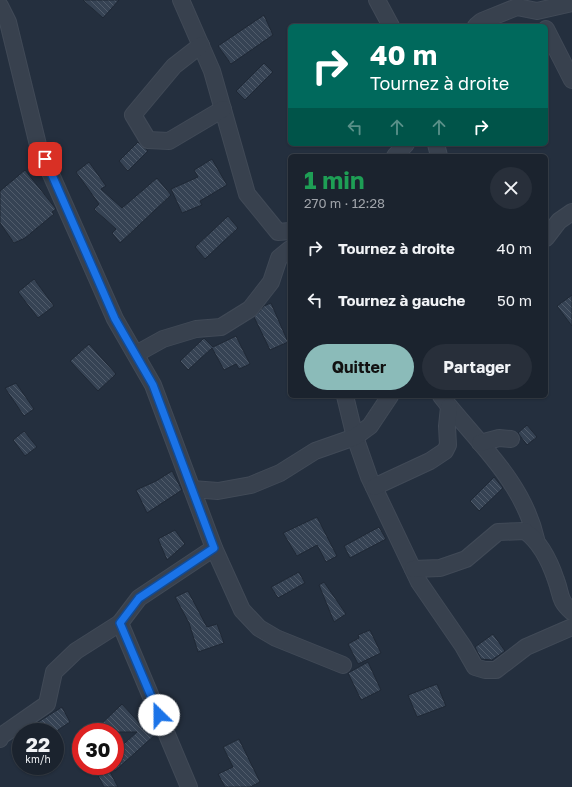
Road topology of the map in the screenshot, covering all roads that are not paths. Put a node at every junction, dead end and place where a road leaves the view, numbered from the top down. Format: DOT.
graph roads {
  1 [pos="181,0"];
  2 [pos="378,0"];
  3 [pos="572,3"];
  4 [pos="536,5"];
  5 [pos="0,6"];
  6 [pos="390,24"];
  7 [pos="478,24"];
  8 [pos="544,24"];
  9 [pos="548,33"];
  10 [pos="201,45"];
  11 [pos="572,80"];
  12 [pos="223,109"];
  13 [pos="404,146"];
  14 [pos="397,154"];
  15 [pos="572,212"];
  16 [pos="284,231"];
  17 [pos="548,235"];
  18 [pos="285,253"];
  19 [pos="136,354"];
  20 [pos="345,398"];
  21 [pos="389,398"];
  22 [pos="445,401"];
  23 [pos="355,437"];
  24 [pos="510,439"];
  25 [pos="480,443"];
  26 [pos="374,487"];
  27 [pos="192,489"];
  28 [pos="536,539"];
  29 [pos="214,548"];
  30 [pos="413,569"];
  31 [pos="572,612"];
  32 [pos="120,623"];
  33 [pos="572,627"];
  34 [pos="343,665"];
  35 [pos="0,740"];
  36 [pos="189,787"];
  1 -- 10 [label="street"];
  2 -- 6 [label="street"];
  3 -- 4 [label="street"];
  4 -- 7 [label="street"];
  4 -- 8 [label="street"];
  5 -- 19 [label="street"];
  9 -- 11 [label="street"];
  10 -- 12 [label="street"];
  10 -- 12 [label="street"];
  12 -- 16 [label="street"];
  13 -- 14 [label="street"];
  15 -- 17 [label="street"];
  16 -- 18 [label="street"];
  18 -- 19 [label="street"];
  19 -- 27 [label="street"];
  20 -- 23 [label="street"];
  21 -- 23 [label="street"];
  22 -- 25 [label="street"];
  22 -- 26 [label="street"];
  23 -- 26 [label="street"];
  23 -- 27 [label="street"];
  24 -- 25 [label="street"];
  25 -- 28 [label="street"];
  26 -- 30 [label="street"];
  27 -- 29 [label="street"];
  28 -- 30 [label="street"];
  28 -- 31 [label="street"];
  29 -- 32 [label="street"];
  29 -- 34 [label="street"];
  30 -- 33 [label="street"];
  32 -- 35 [label="street"];
  32 -- 36 [label="street"];
}
